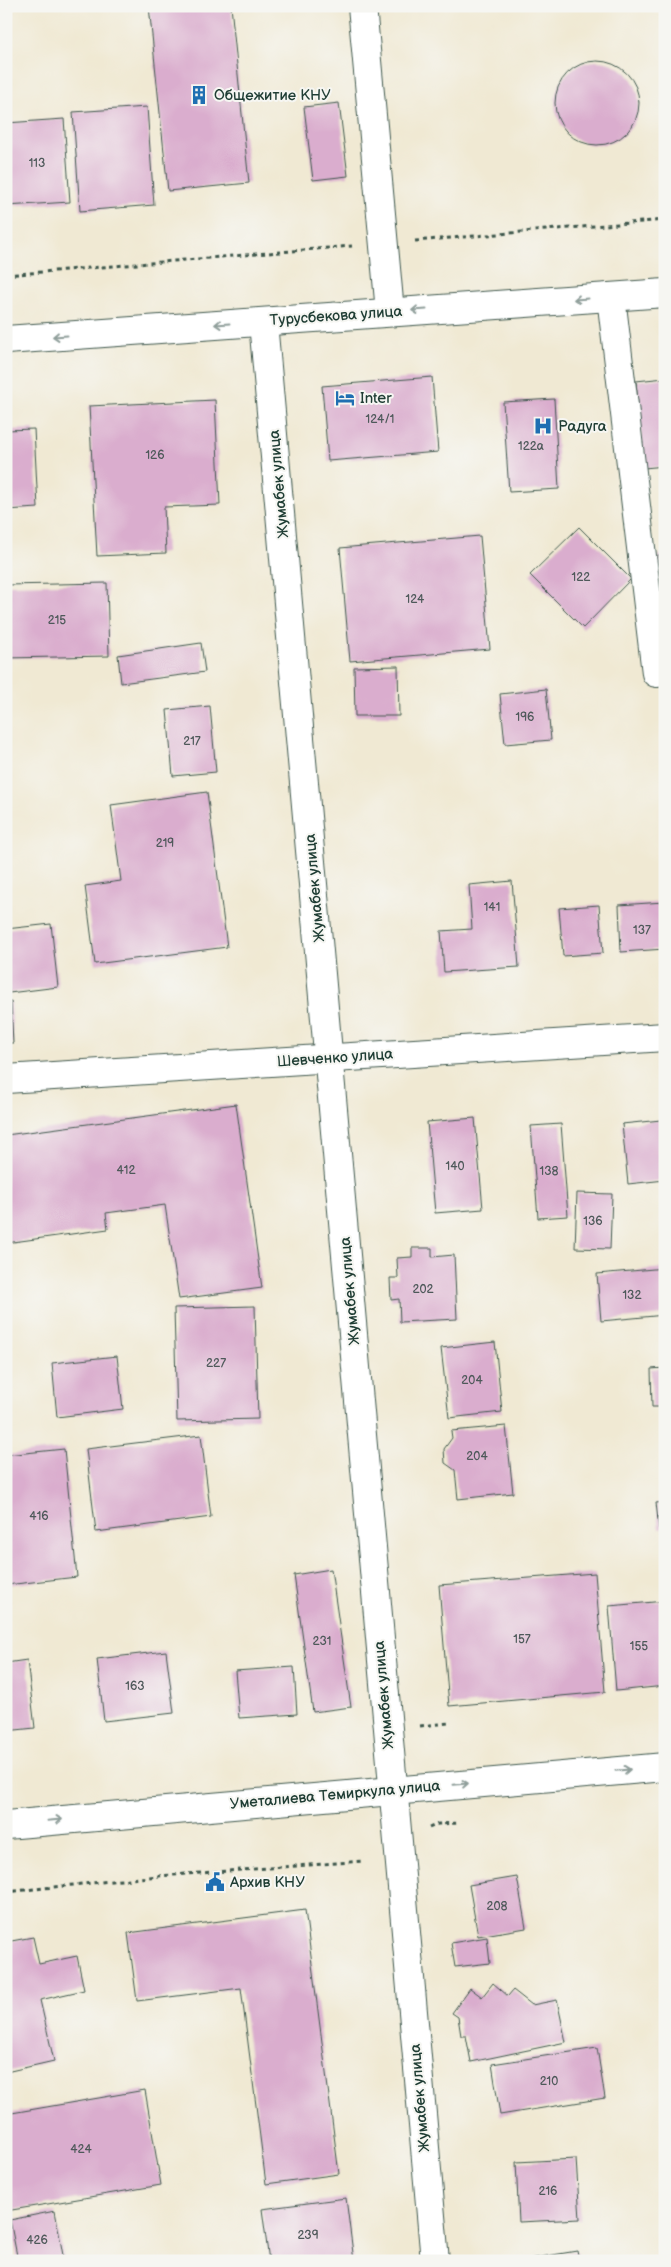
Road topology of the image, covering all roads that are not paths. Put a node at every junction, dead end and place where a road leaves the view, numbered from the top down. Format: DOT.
graph roads {
  1 [pos="362,6"];
  2 [pos="665,293"];
  3 [pos="611,297"];
  4 [pos="390,312"];
  5 [pos="263,322"];
  6 [pos="6,340"];
  7 [pos="665,672"];
  8 [pos="665,1037"];
  9 [pos="331,1058"];
  10 [pos="6,1080"];
  11 [pos="665,1767"];
  12 [pos="392,1789"];
  13 [pos="6,1825"];
  14 [pos="435,2261"];
  1 -- 4 [label="street"];
  2 -- 3 [label="street, Турусбекова улица"];
  3 -- 4 [label="street, Турусбекова улица, one-way"];
  3 -- 7 [label="street"];
  4 -- 5 [label="street, Турусбекова улица"];
  5 -- 6 [label="street, Турусбекова улица, one-way"];
  5 -- 9 [label="street, Жумабек улица"];
  8 -- 9 [label="street, Шевченко улица"];
  9 -- 10 [label="street, Шевченко улица"];
  9 -- 12 [label="street, Жумабек улица"];
  12 -- 11 [label="street, Уметалиева Темиркула улица, one-way"];
  13 -- 12 [label="street, Уметалиева Темиркула улица, one-way"];
  12 -- 14 [label="street, Жумабек улица"];
}
